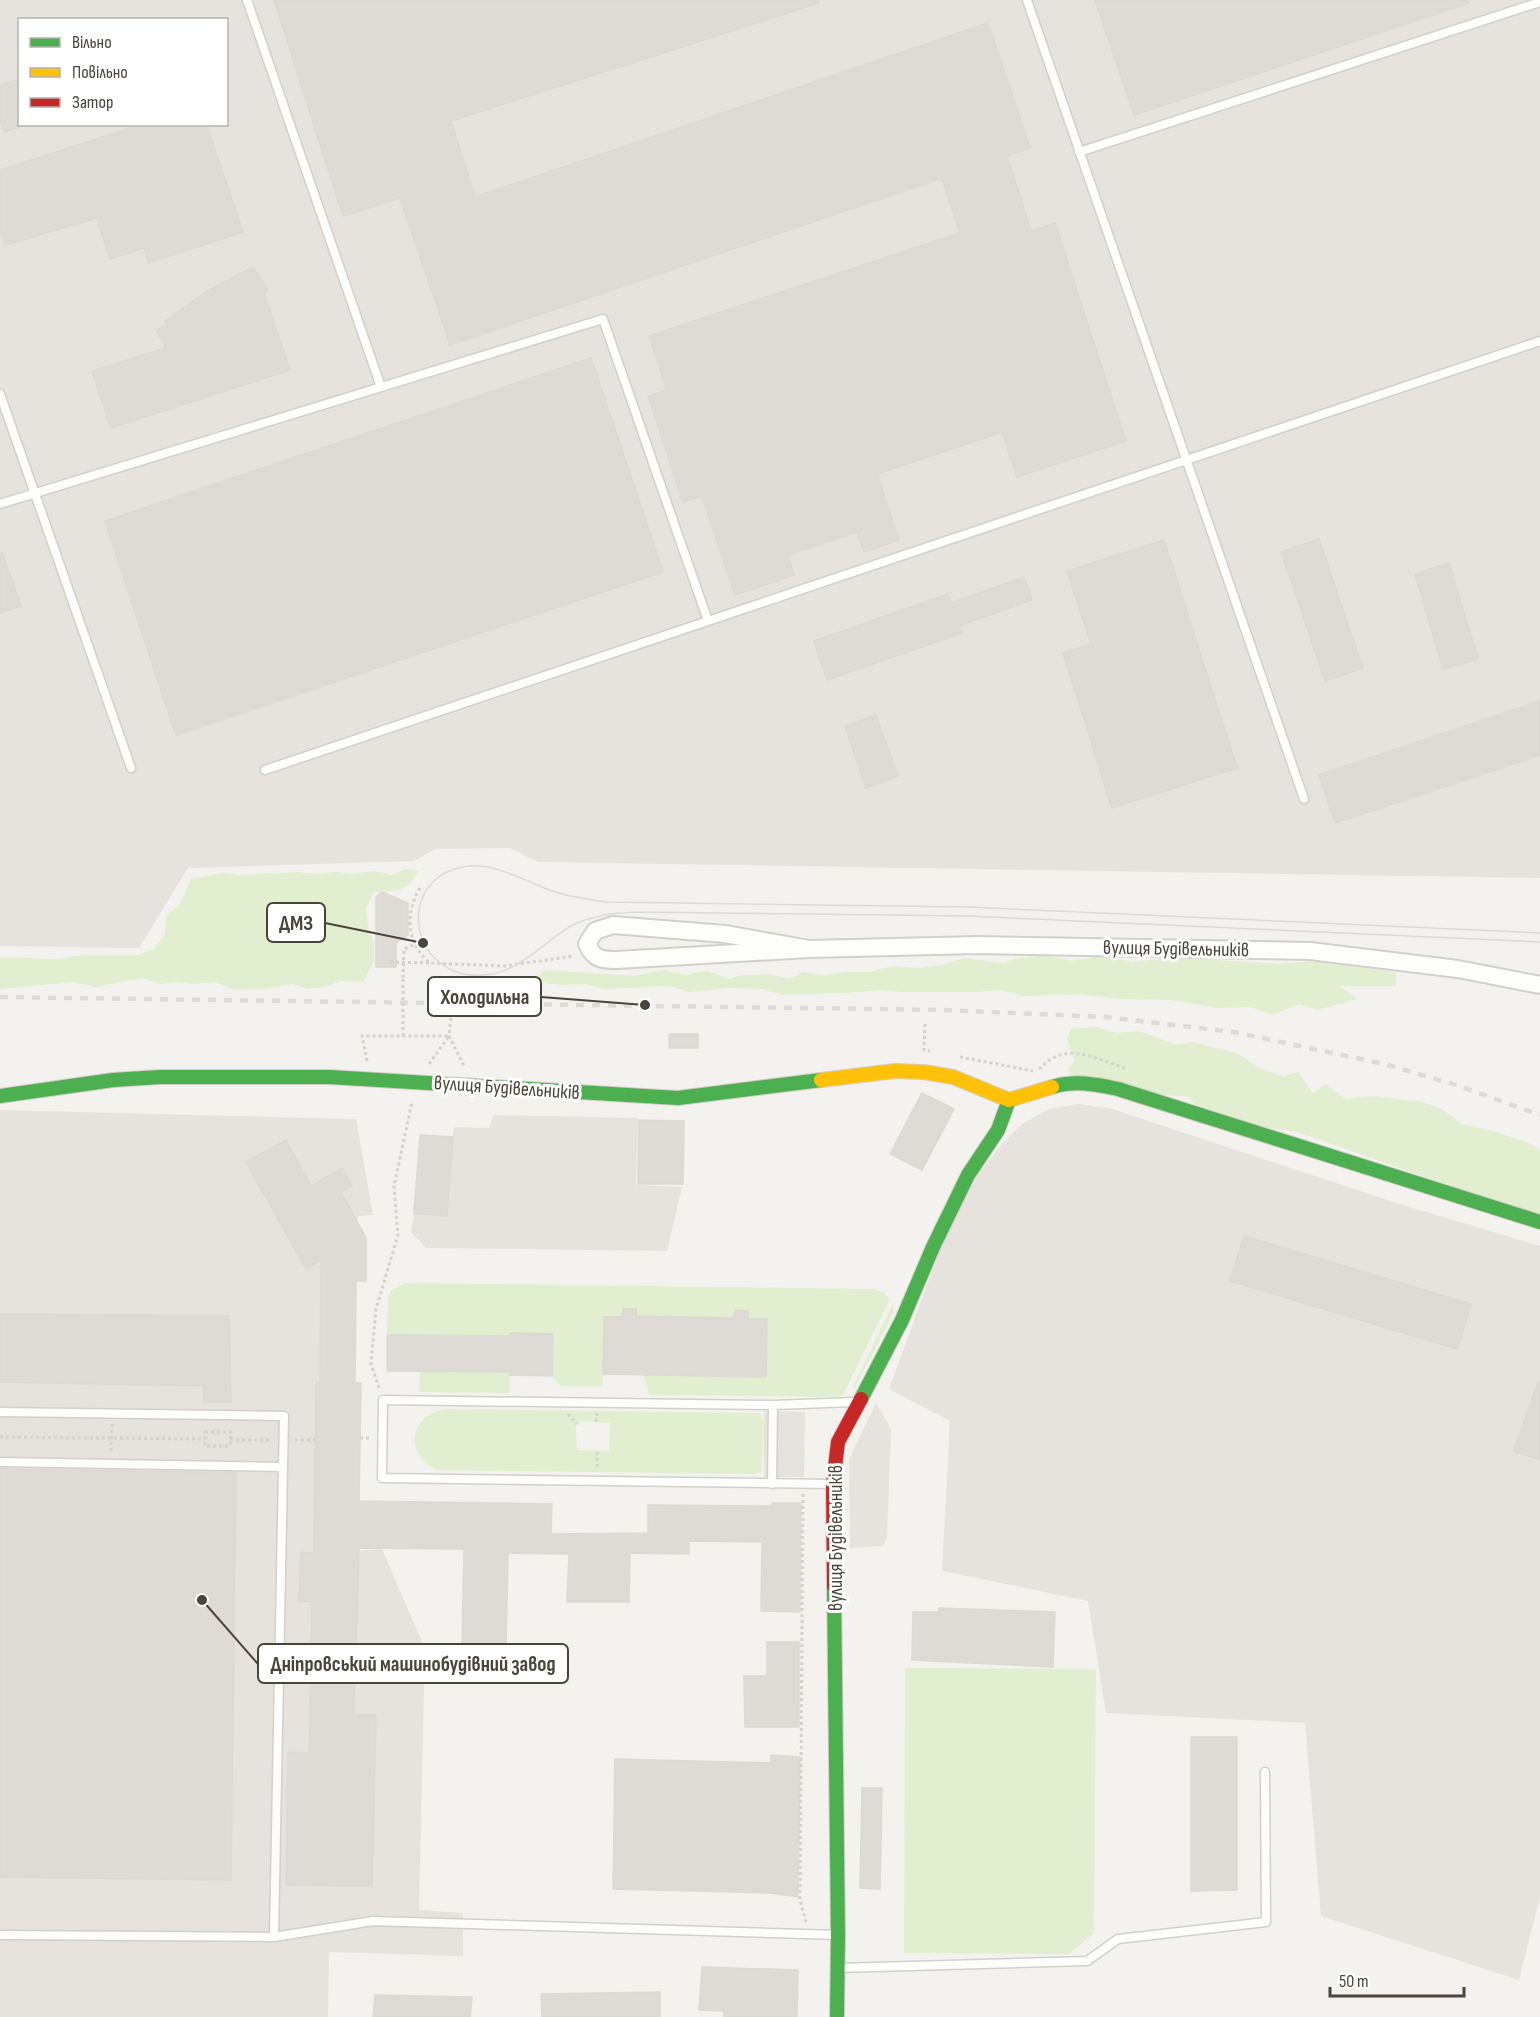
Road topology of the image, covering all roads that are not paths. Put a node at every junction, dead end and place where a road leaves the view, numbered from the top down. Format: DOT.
graph roads {
  1 [pos="247,0"];
  2 [pos="1027,0"];
  3 [pos="1540,2"];
  4 [pos="1079,152"];
  5 [pos="1540,341"];
  6 [pos="381,387"];
  7 [pos="0,394"];
  8 [pos="1185,460"];
  9 [pos="35,493"];
  10 [pos="0,504"];
  11 [pos="708,621"];
  12 [pos="131,768"];
  13 [pos="265,770"];
  14 [pos="1304,800"];
  15 [pos="809,949"];
  16 [pos="1540,985"];
  17 [pos="0,1096"];
  18 [pos="1009,1100"];
  19 [pos="1540,1222"];
  20 [pos="859,1402"];
  21 [pos="773,1405"];
  22 [pos="0,1412"];
  23 [pos="0,1462"];
  24 [pos="283,1467"];
  25 [pos="772,1484"];
  26 [pos="833,1484"];
  27 [pos="1265,1772"];
  28 [pos="0,1935"];
  29 [pos="838,1935"];
  30 [pos="274,1937"];
  31 [pos="838,1968"];
  32 [pos="837,2017"];
  1 -- 6 [label="lane"];
  2 -- 4 [label="lane"];
  3 -- 4 [label="lane"];
  4 -- 8 [label="lane"];
  5 -- 8 [label="lane"];
  6 -- 9 [label="lane"];
  6 -- 11 [label="lane"];
  7 -- 9 [label="lane"];
  8 -- 11 [label="lane"];
  8 -- 14 [label="lane"];
  9 -- 10 [label="lane"];
  9 -- 12 [label="lane"];
  11 -- 13 [label="lane"];
  15 -- 15 [label="street, вулиця Будівельників"];
  15 -- 16 [label="street, вулиця Будівельників"];
  17 -- 18 [label="street, вулиця Будівельників"];
  18 -- 19 [label="street"];
  18 -- 20 [label="street, вулиця Будівельників"];
  20 -- 21 [label="lane"];
  20 -- 26 [label="street, вулиця Будівельників"];
  21 -- 25 [label="lane"];
  21 -- 25 [label="lane"];
  22 -- 24 [label="lane"];
  23 -- 24 [label="lane"];
  24 -- 30 [label="lane"];
  25 -- 26 [label="lane"];
  26 -- 29 [label="street, вулиця Будівельників"];
  27 -- 31 [label="lane"];
  28 -- 30 [label="lane"];
  29 -- 30 [label="lane"];
  29 -- 31 [label="street, вулиця Будівельників"];
  31 -- 32 [label="street, вулиця Будівельників"];
}
